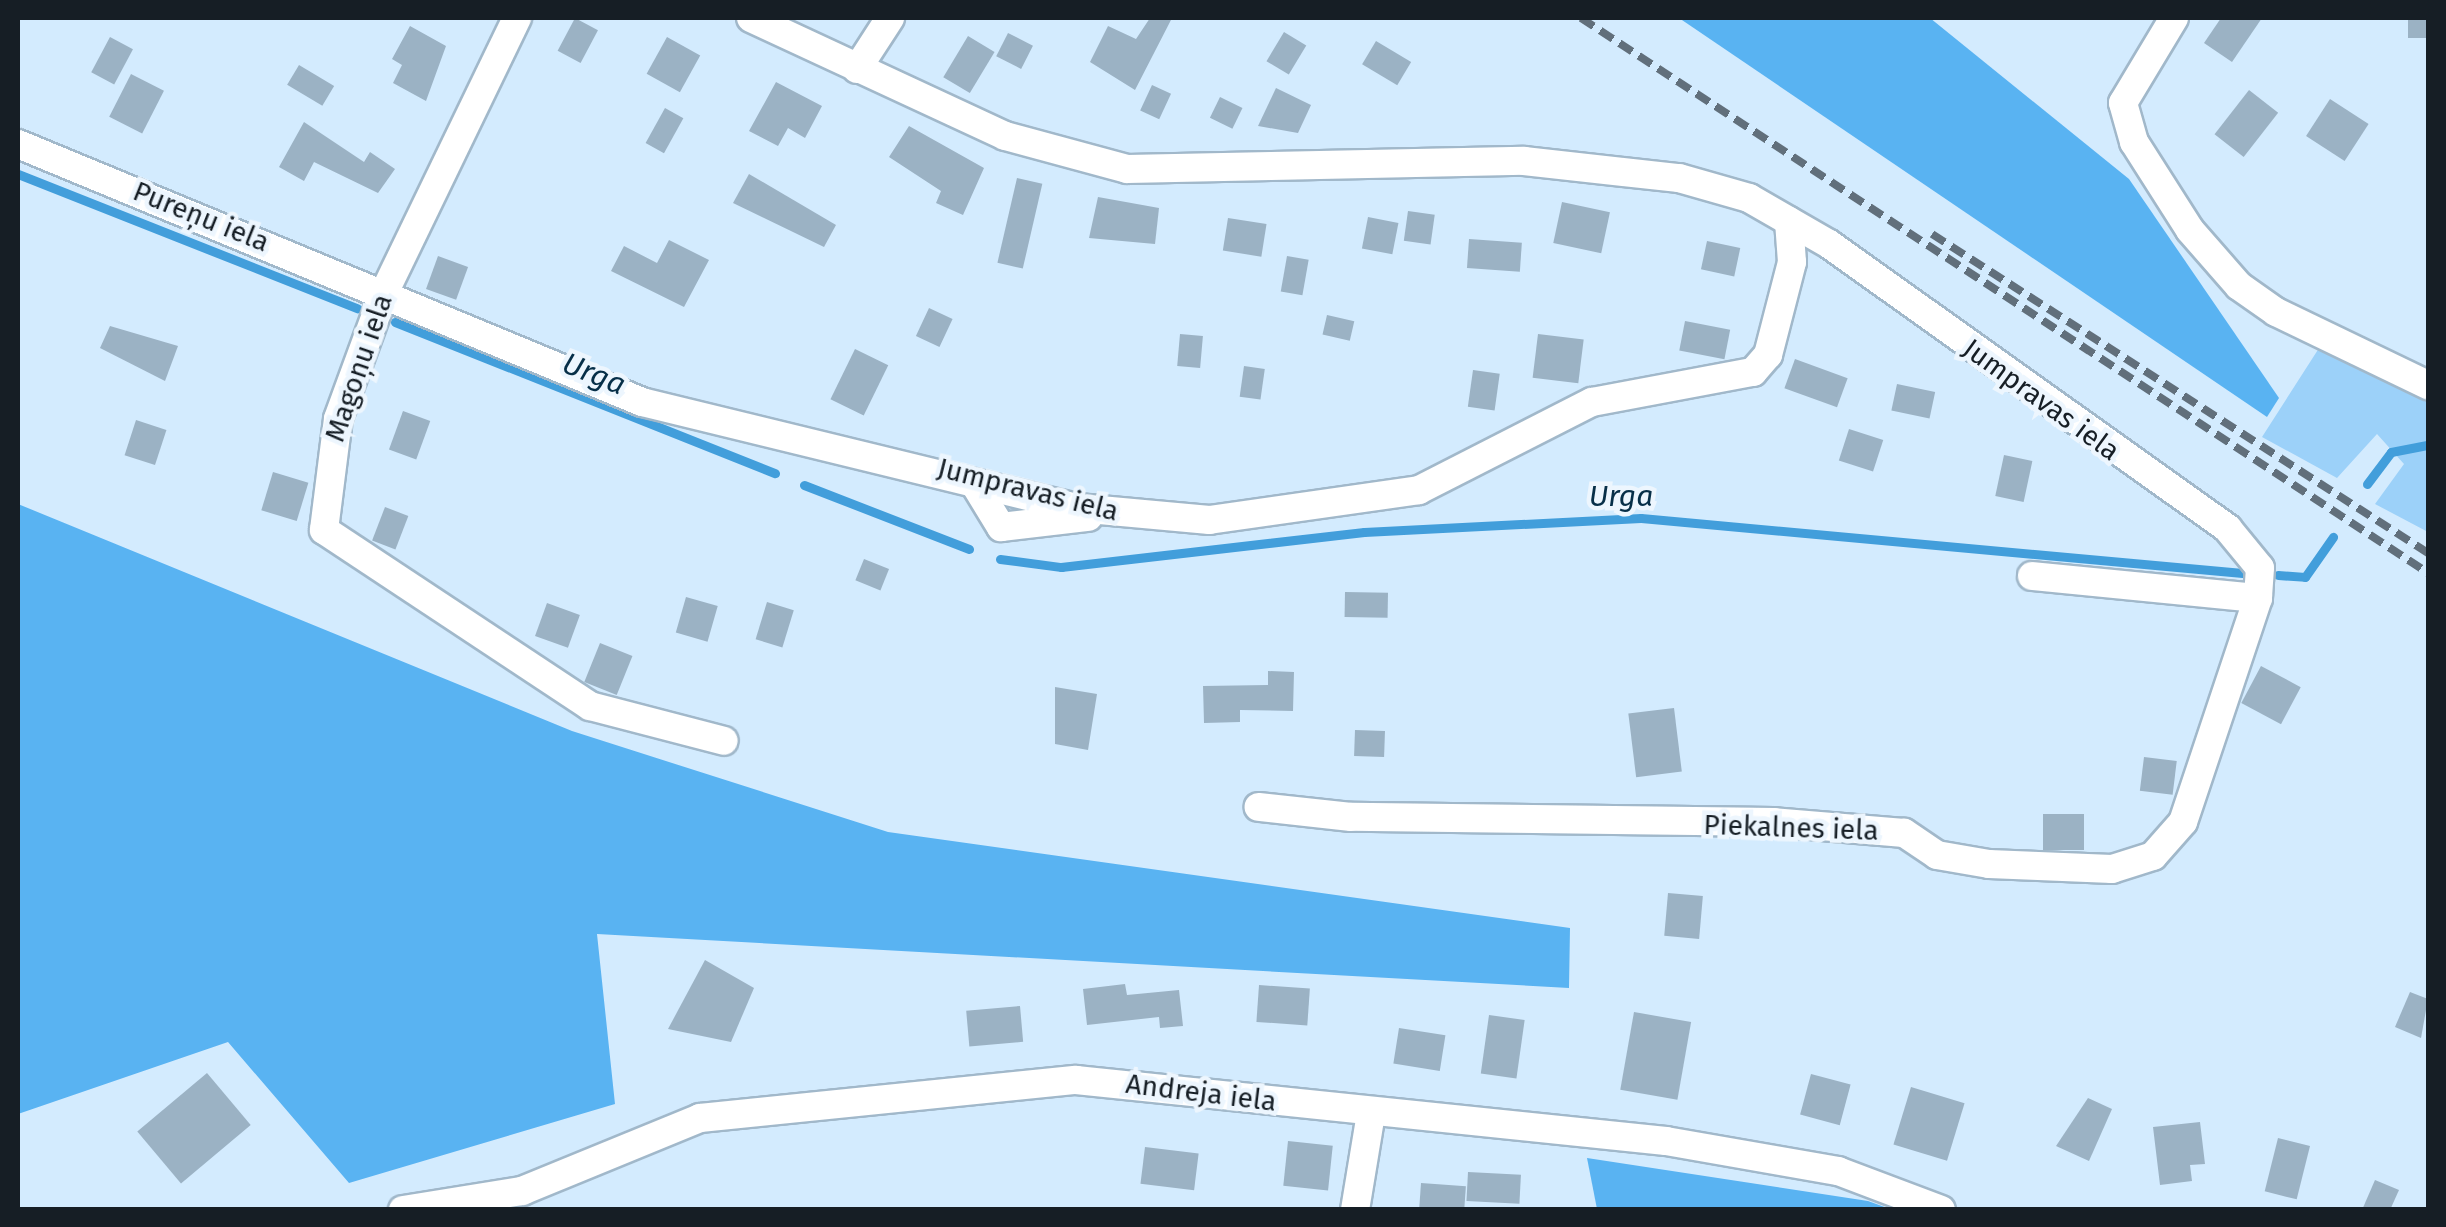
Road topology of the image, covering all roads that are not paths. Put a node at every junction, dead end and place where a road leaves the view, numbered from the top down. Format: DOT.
graph roads {
  1 [pos="517,18"];
  2 [pos="750,18"];
  3 [pos="890,18"];
  4 [pos="2174,18"];
  5 [pos="857,69"];
  6 [pos="18,144"];
  7 [pos="1789,221"];
  8 [pos="384,293"];
  9 [pos="2428,385"];
  10 [pos="2032,576"];
  11 [pos="2258,598"];
  12 [pos="724,741"];
  13 [pos="1259,807"];
  14 [pos="1371,1113"];
  15 [pos="404,1210"];
  16 [pos="1356,1210"];
  17 [pos="1942,1210"];
  1 -- 8 [label="street, Magoņu iela"];
  2 -- 5 [label="street, Jumpravas iela"];
  3 -- 5 [label="street"];
  4 -- 9 [label="street"];
  5 -- 7 [label="street, Jumpravas iela"];
  6 -- 8 [label="street, Pureņu iela"];
  7 -- 8 [label="street, Jumpravas iela"];
  7 -- 11 [label="street, Jumpravas iela"];
  8 -- 12 [label="street, Magoņu iela"];
  10 -- 11 [label="street"];
  11 -- 13 [label="street, Piekalnes iela"];
  14 -- 15 [label="street, Andreja iela"];
  14 -- 16 [label="street"];
  14 -- 17 [label="street, Andreja iela"];
}
